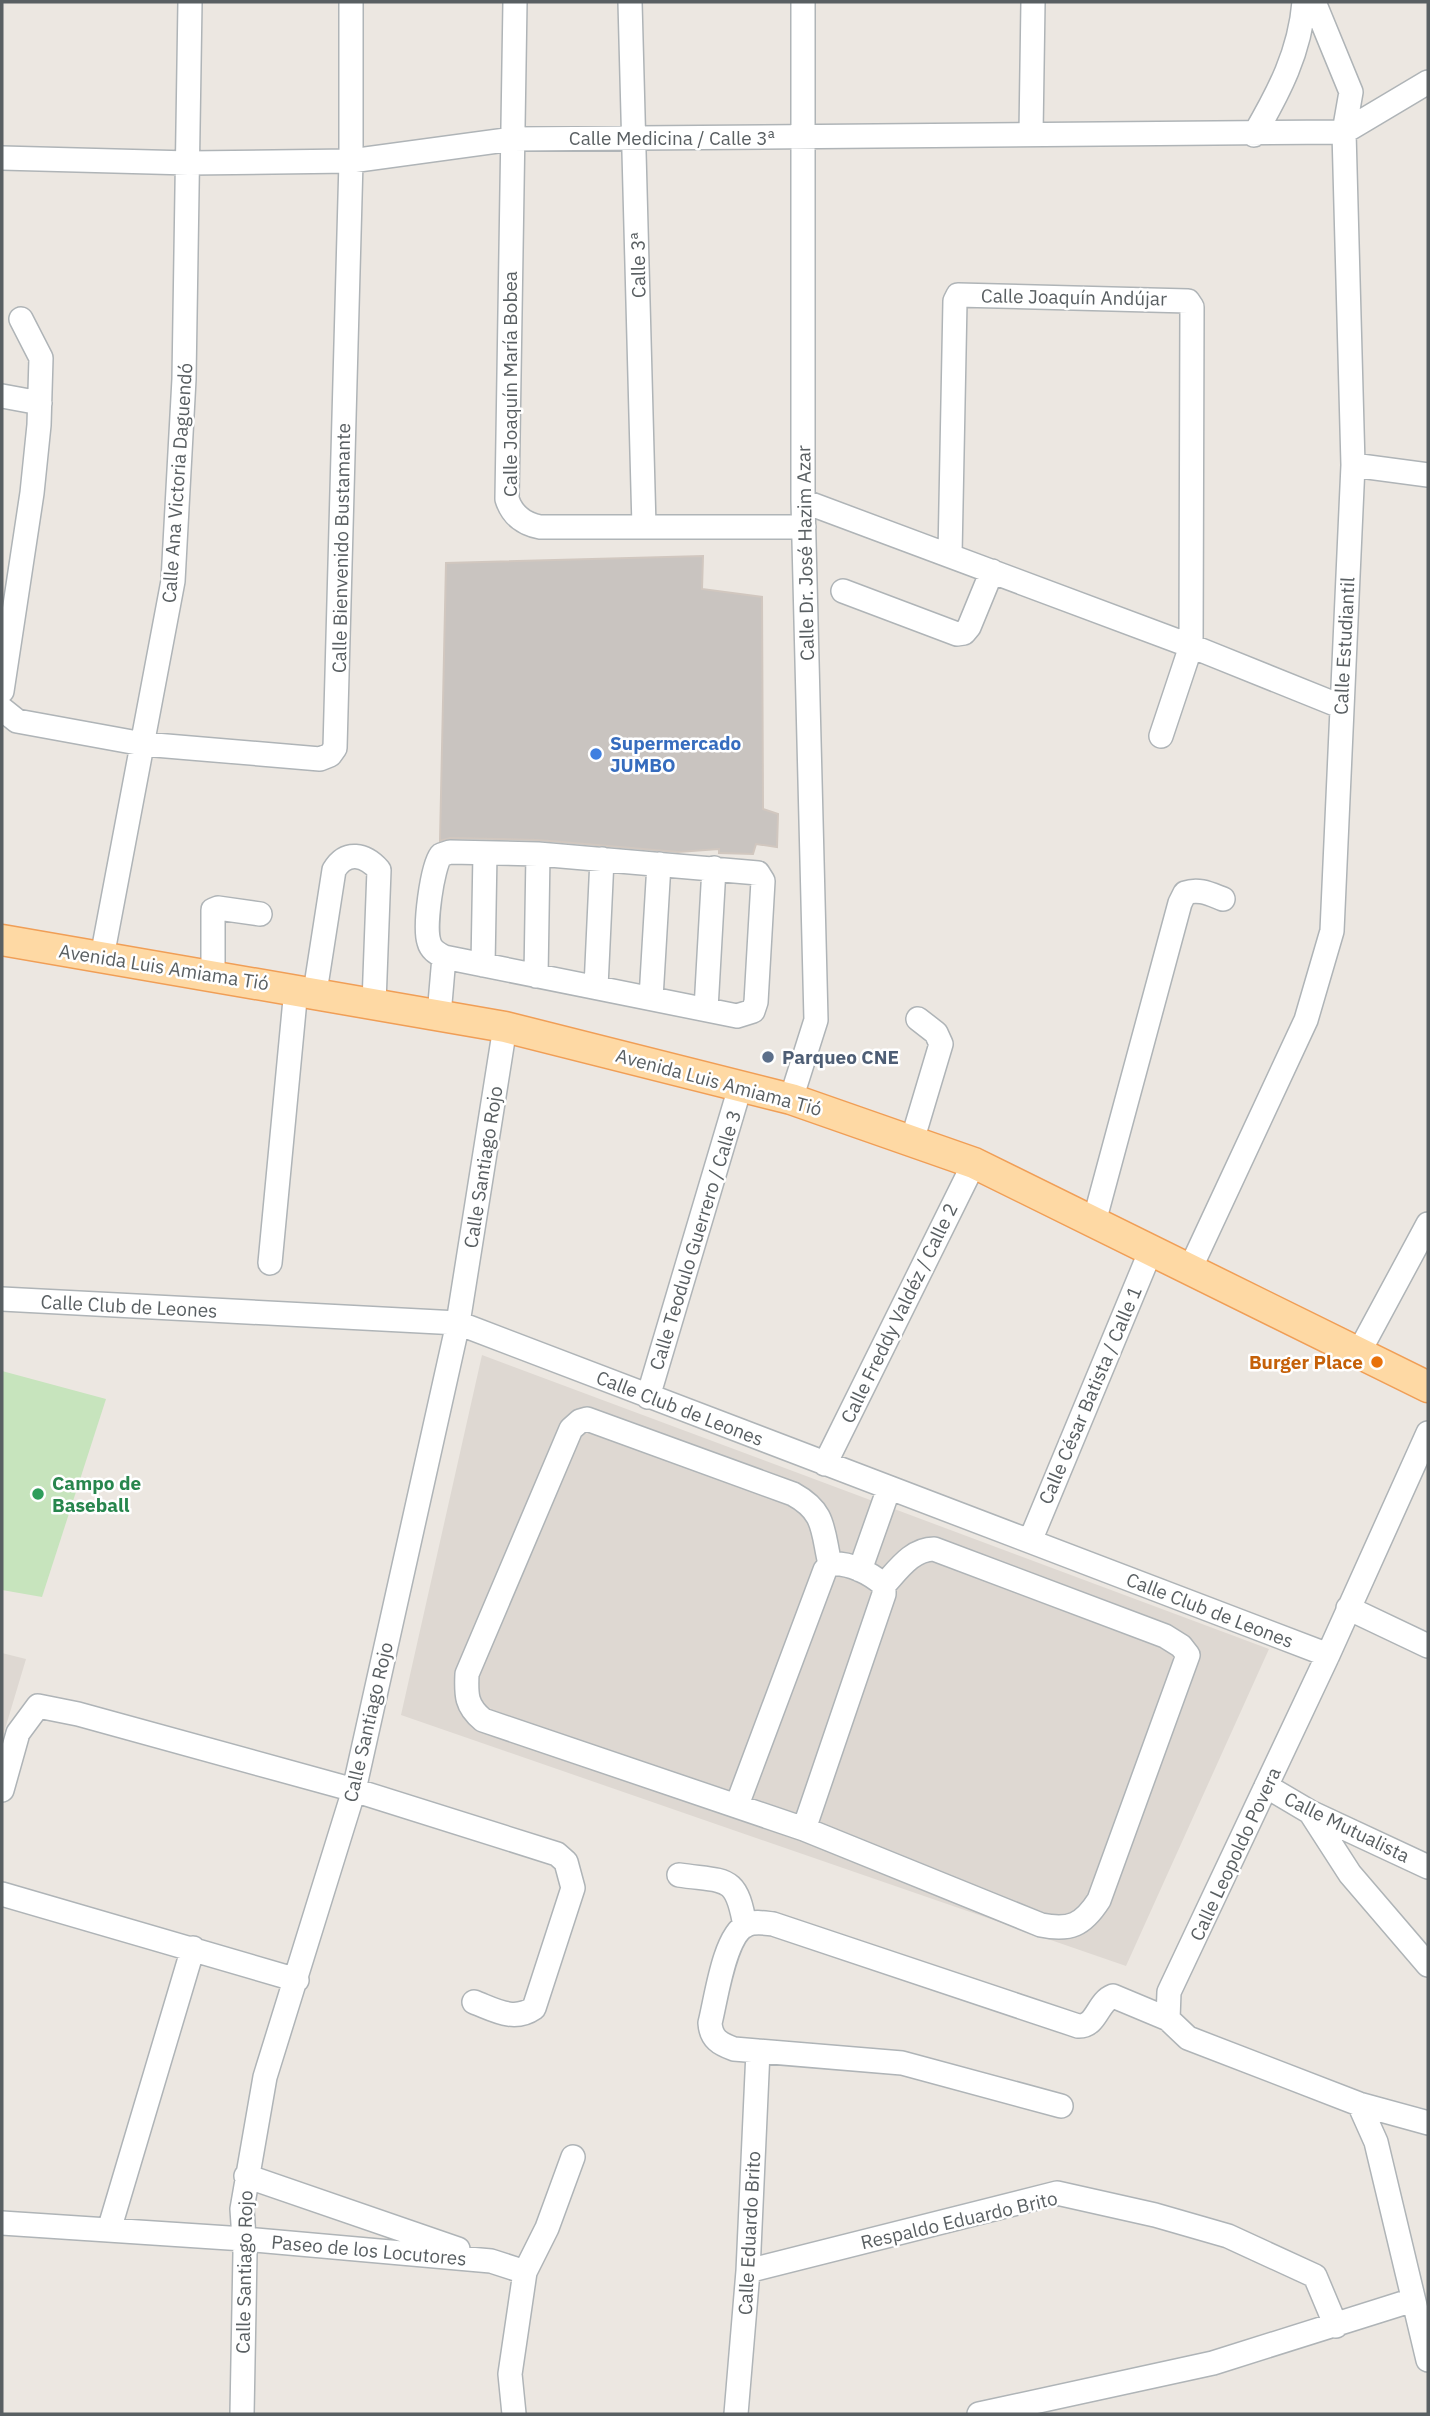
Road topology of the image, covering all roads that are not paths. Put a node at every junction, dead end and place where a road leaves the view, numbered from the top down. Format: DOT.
graph roads {
  1 [pos="190,2"];
  2 [pos="351,2"];
  3 [pos="515,2"];
  4 [pos="630,2"];
  5 [pos="803,2"];
  6 [pos="1033,2"];
  7 [pos="1304,2"];
  8 [pos="1314,2"];
  9 [pos="1428,82"];
  10 [pos="1344,132"];
  11 [pos="1031,133"];
  12 [pos="1254,135"];
  13 [pos="634,136"];
  14 [pos="803,137"];
  15 [pos="512,139"];
  16 [pos="2,158"];
  17 [pos="351,162"];
  18 [pos="190,163"];
  19 [pos="21,318"];
  20 [pos="2,396"];
  21 [pos="40,403"];
  22 [pos="1353,465"];
  23 [pos="1428,475"];
  24 [pos="803,501"];
  25 [pos="645,527"];
  26 [pos="804,527"];
  27 [pos="950,555"];
  28 [pos="992,571"];
  29 [pos="843,591"];
  30 [pos="6,635"];
  31 [pos="1191,646"];
  32 [pos="2,691"];
  33 [pos="1340,706"];
  34 [pos="2,709"];
  35 [pos="1161,736"];
  36 [pos="143,744"];
  37 [pos="485,853"];
  38 [pos="538,854"];
  39 [pos="602,859"];
  40 [pos="659,864"];
  41 [pos="714,868"];
  42 [pos="1223,899"];
  43 [pos="260,914"];
  44 [pos="2,940"];
  45 [pos="102,957"];
  46 [pos="444,957"];
  47 [pos="483,965"];
  48 [pos="213,975"];
  49 [pos="536,976"];
  50 [pos="596,987"];
  51 [pos="306,990"];
  52 [pos="651,998"];
  53 [pos="373,1003"];
  54 [pos="706,1009"];
  55 [pos="439,1015"];
  56 [pos="918,1019"];
  57 [pos="505,1027"];
  58 [pos="741,1084"];
  59 [pos="791,1100"];
  60 [pos="912,1141"];
  61 [pos="974,1163"];
  62 [pos="1094,1222"];
  63 [pos="1428,1224"];
  64 [pos="1151,1250"];
  65 [pos="270,1263"];
  66 [pos="1190,1269"];
  67 [pos="2,1299"];
  68 [pos="458,1323"];
  69 [pos="1359,1352"];
  70 [pos="1428,1387"];
  71 [pos="648,1397"];
  72 [pos="1428,1433"];
  73 [pos="825,1464"];
  74 [pos="889,1488"];
  75 [pos="1030,1541"];
  76 [pos="830,1564"];
  77 [pos="860,1570"];
  78 [pos="884,1586"];
  79 [pos="1348,1608"];
  80 [pos="1428,1646"];
  81 [pos="1328,1655"];
  82 [pos="1266,1787"];
  83 [pos="2,1790"];
  84 [pos="354,1790"];
  85 [pos="737,1805"];
  86 [pos="1310,1812"];
  87 [pos="804,1829"];
  88 [pos="1428,1867"];
  89 [pos="679,1875"];
  90 [pos="2,1894"];
  91 [pos="745,1926"];
  92 [pos="193,1948"];
  93 [pos="1428,1965"];
  94 [pos="297,1980"];
  95 [pos="474,2003"];
  96 [pos="1168,2019"];
  97 [pos="758,2051"];
  98 [pos="1359,2104"];
  99 [pos="1061,2106"];
  100 [pos="1428,2123"];
  101 [pos="573,2157"];
  102 [pos="246,2176"];
  103 [pos="2,2223"];
  104 [pos="109,2230"];
  105 [pos="244,2239"];
  106 [pos="491,2261"];
  107 [pos="748,2271"];
  108 [pos="525,2272"];
  109 [pos="1413,2300"];
  110 [pos="1336,2326"];
  111 [pos="1428,2360"];
  112 [pos="242,2414"];
  113 [pos="514,2414"];
  114 [pos="736,2414"];
  115 [pos="979,2414"];
  1 -- 18 [label="street, Calle Ana Victoria Daguendó"];
  2 -- 17 [label="street, Calle Bienvenido Bustamante"];
  3 -- 15 [label="street, Calle Joaquín María Bobea"];
  4 -- 13 [label="street, Calle 3ª"];
  5 -- 14 [label="street, Calle Dr. José Hazim Azar"];
  6 -- 11 [label="street"];
  7 -- 12 [label="street"];
  8 -- 10 [label="street, Calle Estudiantil"];
  9 -- 10 [label="street"];
  10 -- 12 [label="street, Calle Medicina / Calle 3ª"];
  10 -- 22 [label="street, Calle Estudiantil"];
  11 -- 12 [label="street, Calle Medicina / Calle 3ª"];
  11 -- 14 [label="street, Calle Medicina / Calle 3ª"];
  13 -- 14 [label="street, Calle Medicina / Calle 3ª"];
  13 -- 15 [label="street, Calle Medicina / Calle 3ª"];
  13 -- 25 [label="street, Calle 3ª"];
  14 -- 24 [label="street, Calle Dr. José Hazim Azar"];
  15 -- 17 [label="street, Calle Medicina / Calle 3ª"];
  15 -- 25 [label="street, Calle Joaquín María Bobea"];
  16 -- 18 [label="street, Calle Medicina / Calle 3ª"];
  17 -- 18 [label="street, Calle Medicina / Calle 3ª"];
  17 -- 36 [label="street, Calle Bienvenido Bustamante"];
  18 -- 36 [label="street, Calle Ana Victoria Daguendó"];
  19 -- 21 [label="street"];
  20 -- 21 [label="street"];
  21 -- 30 [label="street"];
  22 -- 23 [label="street"];
  22 -- 33 [label="street, Calle Estudiantil"];
  24 -- 26 [label="street, Calle Dr. José Hazim Azar"];
  24 -- 27 [label="street"];
  25 -- 26 [label="street, Calle Joaquín María Bobea"];
  26 -- 59 [label="street, Calle Dr. José Hazim Azar"];
  27 -- 28 [label="street"];
  27 -- 31 [label="street, Calle Joaquín Andújar"];
  28 -- 29 [label="street"];
  28 -- 31 [label="street"];
  30 -- 32 [label="street"];
  31 -- 33 [label="street"];
  31 -- 35 [label="street"];
  33 -- 66 [label="street, Calle Estudiantil"];
  34 -- 36 [label="street, Calle Bienvenido Bustamante"];
  36 -- 45 [label="street, Calle Ana Victoria Daguendó"];
  37 -- 38 [label="street"];
  37 -- 46 [label="street"];
  37 -- 47 [label="street"];
  38 -- 39 [label="street"];
  38 -- 49 [label="street"];
  39 -- 40 [label="street"];
  39 -- 50 [label="street"];
  40 -- 41 [label="street"];
  40 -- 52 [label="street"];
  41 -- 54 [label="street"];
  41 -- 54 [label="street"];
  42 -- 62 [label="street"];
  43 -- 48 [label="street"];
  44 -- 45 [label="main road, Avenida Luis Amiama Tió"];
  45 -- 48 [label="main road, Avenida Luis Amiama Tió"];
  46 -- 47 [label="street"];
  46 -- 55 [label="street"];
  47 -- 49 [label="street"];
  48 -- 51 [label="main road, Avenida Luis Amiama Tió"];
  49 -- 50 [label="street"];
  50 -- 52 [label="street"];
  51 -- 53 [label="main road, Avenida Luis Amiama Tió"];
  51 -- 53 [label="street"];
  51 -- 65 [label="street"];
  52 -- 54 [label="street"];
  53 -- 55 [label="main road, Avenida Luis Amiama Tió"];
  55 -- 57 [label="main road, Avenida Luis Amiama Tió"];
  56 -- 60 [label="street"];
  57 -- 58 [label="main road, Avenida Luis Amiama Tió"];
  57 -- 68 [label="street, Calle Santiago Rojo"];
  58 -- 59 [label="main road, Avenida Luis Amiama Tió"];
  58 -- 71 [label="street, Calle Teodulo Guerrero / Calle 3"];
  59 -- 60 [label="main road, Avenida Luis Amiama Tió"];
  60 -- 61 [label="main road, Avenida Luis Amiama Tió"];
  61 -- 62 [label="main road, Avenida Luis Amiama Tió"];
  61 -- 73 [label="street, Calle Freddy Valdéz / Calle 2"];
  62 -- 64 [label="main road, Avenida Luis Amiama Tió"];
  63 -- 69 [label="street"];
  64 -- 66 [label="main road, Avenida Luis Amiama Tió"];
  64 -- 75 [label="street, Calle César Batista / Calle 1"];
  66 -- 69 [label="main road, Avenida Luis Amiama Tió"];
  67 -- 68 [label="street, Calle Club de Leones"];
  68 -- 71 [label="street, Calle Club de Leones"];
  68 -- 84 [label="street, Calle Santiago Rojo"];
  69 -- 70 [label="main road, Avenida Luis Amiama Tió"];
  71 -- 73 [label="street, Calle Club de Leones"];
  72 -- 79 [label="street, Calle Leopoldo Povera"];
  73 -- 74 [label="street, Calle Club de Leones"];
  74 -- 75 [label="street, Calle Club de Leones"];
  74 -- 77 [label="street"];
  75 -- 81 [label="street, Calle Club de Leones"];
  76 -- 77 [label="street"];
  76 -- 85 [label="street"];
  76 -- 85 [label="street"];
  77 -- 78 [label="street"];
  78 -- 87 [label="street"];
  78 -- 87 [label="street"];
  79 -- 80 [label="street"];
  79 -- 81 [label="street, Calle Leopoldo Povera"];
  81 -- 82 [label="street, Calle Leopoldo Povera"];
  82 -- 86 [label="street, Calle Mutualista"];
  82 -- 96 [label="street, Calle Leopoldo Povera"];
  83 -- 84 [label="street"];
  84 -- 94 [label="street, Calle Santiago Rojo"];
  84 -- 95 [label="street"];
  85 -- 87 [label="street"];
  86 -- 88 [label="street, Calle Mutualista"];
  86 -- 93 [label="street"];
  89 -- 91 [label="street"];
  90 -- 92 [label="street"];
  91 -- 96 [label="street"];
  91 -- 97 [label="street"];
  92 -- 94 [label="street"];
  92 -- 104 [label="street"];
  94 -- 102 [label="street, Calle Santiago Rojo"];
  96 -- 98 [label="street"];
  97 -- 99 [label="street"];
  97 -- 107 [label="street, Calle Eduardo Brito"];
  98 -- 100 [label="street"];
  98 -- 109 [label="street"];
  101 -- 108 [label="street"];
  102 -- 105 [label="street, Calle Santiago Rojo"];
  102 -- 106 [label="street"];
  103 -- 104 [label="street, Paseo de los Locutores"];
  104 -- 105 [label="street, Paseo de los Locutores"];
  105 -- 106 [label="street, Paseo de los Locutores"];
  105 -- 112 [label="street, Calle Santiago Rojo"];
  106 -- 108 [label="street, Paseo de los Locutores"];
  107 -- 110 [label="street, Respaldo Eduardo Brito"];
  107 -- 114 [label="street, Calle Eduardo Brito"];
  108 -- 113 [label="street"];
  109 -- 110 [label="street"];
  109 -- 111 [label="street"];
  110 -- 115 [label="street"];
}
